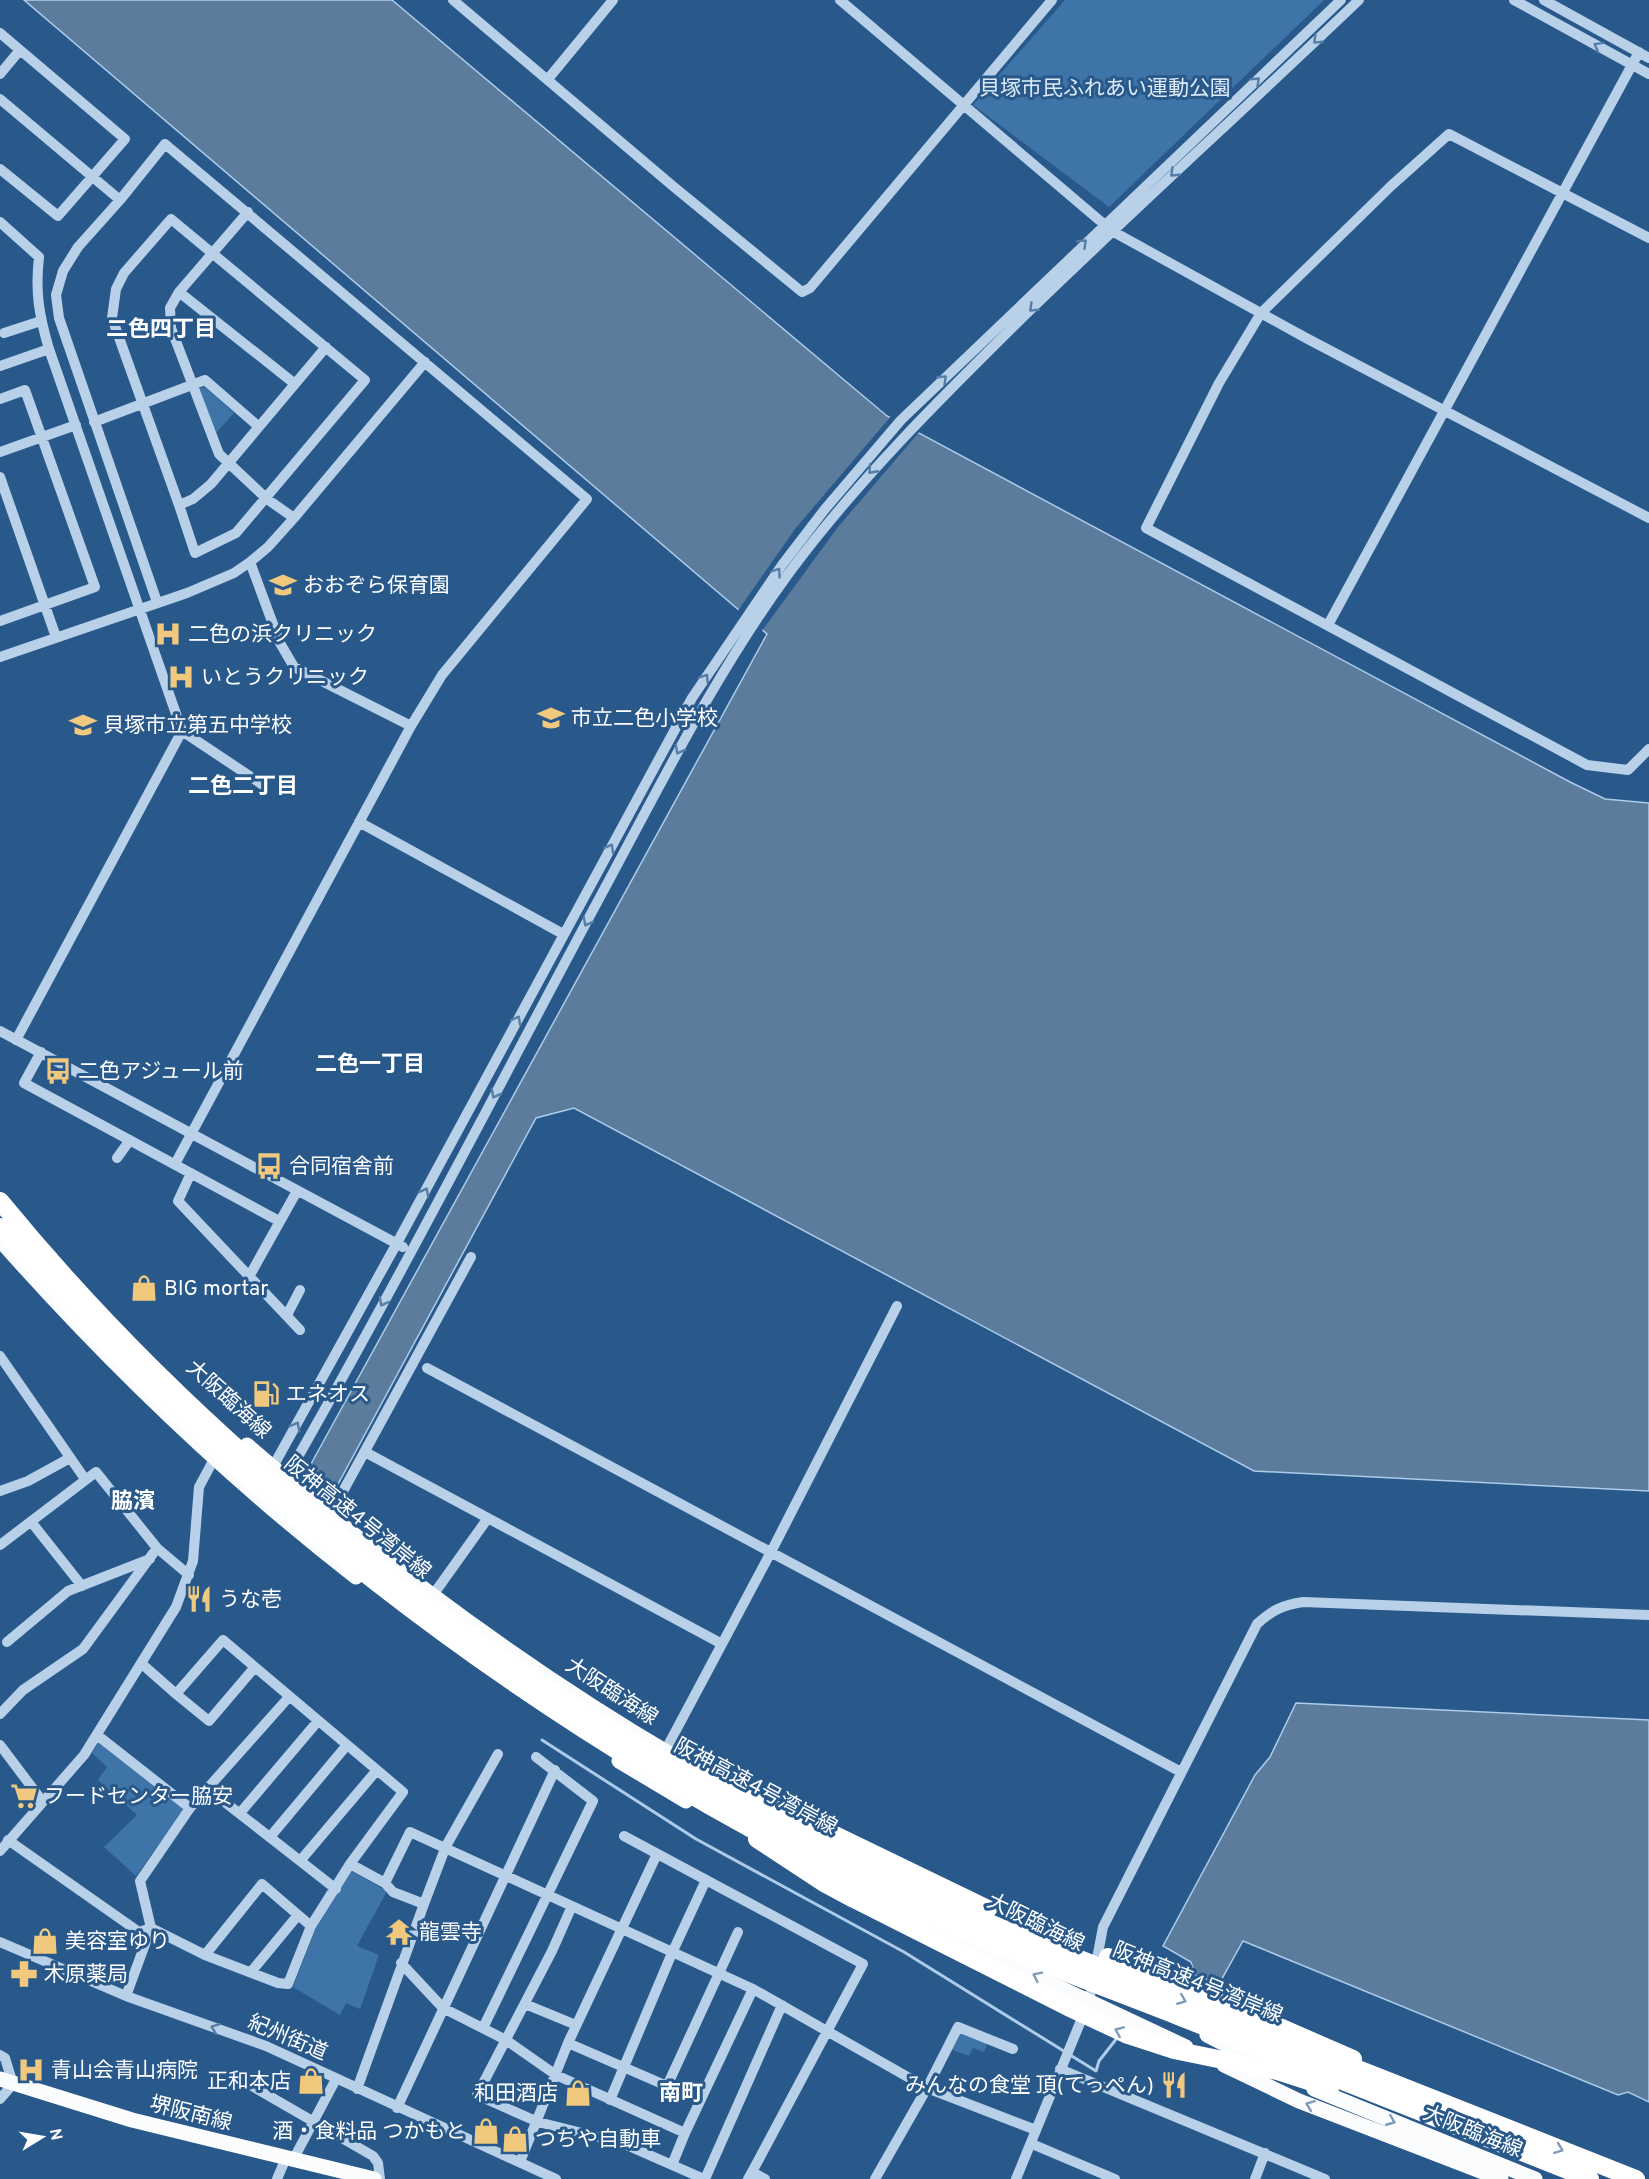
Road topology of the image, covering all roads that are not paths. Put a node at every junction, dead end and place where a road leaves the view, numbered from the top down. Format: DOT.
graph roads {
  1 [pos="453,0"];
  2 [pos="613,0"];
  3 [pos="840,0"];
  4 [pos="1052,0"];
  5 [pos="1341,0"];
  6 [pos="1359,0"];
  7 [pos="1514,0"];
  8 [pos="1544,0"];
  9 [pos="0,33"];
  10 [pos="20,50"];
  11 [pos="1644,55"];
  12 [pos="1632,65"];
  13 [pos="0,74"];
  14 [pos="1649,74"];
  15 [pos="548,79"];
  16 [pos="0,99"];
  17 [pos="965,104"];
  18 [pos="0,169"];
  19 [pos="92,177"];
  20 [pos="1564,193"];
  21 [pos="120,200"];
  22 [pos="248,212"];
  23 [pos="0,222"];
  24 [pos="1108,227"];
  25 [pos="1649,238"];
  26 [pos="214,252"];
  27 [pos="179,292"];
  28 [pos="1261,313"];
  29 [pos="41,321"];
  30 [pos="0,322"];
  31 [pos="2,334"];
  32 [pos="326,347"];
  33 [pos="49,349"];
  34 [pos="425,362"];
  35 [pos="0,366"];
  36 [pos="295,384"];
  37 [pos="191,386"];
  38 [pos="0,399"];
  39 [pos="143,403"];
  40 [pos="1446,411"];
  41 [pos="94,422"];
  42 [pos="76,425"];
  43 [pos="258,426"];
  44 [pos="42,437"];
  45 [pos="0,452"];
  46 [pos="228,464"];
  47 [pos="0,477"];
  48 [pos="267,499"];
  49 [pos="179,505"];
  50 [pos="294,518"];
  51 [pos="1649,518"];
  52 [pos="250,562"];
  53 [pos="157,602"];
  54 [pos="45,605"];
  55 [pos="141,608"];
  56 [pos="0,621"];
  57 [pos="747,623"];
  58 [pos="1328,625"];
  59 [pos="56,637"];
  60 [pos="0,657"];
  61 [pos="411,726"];
  62 [pos="182,731"];
  63 [pos="1649,749"];
  64 [pos="262,785"];
  65 [pos="359,822"];
  66 [pos="563,934"];
  67 [pos="0,1031"];
  68 [pos="16,1040"];
  69 [pos="41,1052"];
  70 [pos="190,1133"];
  71 [pos="130,1140"];
  72 [pos="117,1158"];
  73 [pos="175,1164"];
  74 [pos="191,1173"];
  75 [pos="0,1191"];
  76 [pos="297,1191"];
  77 [pos="0,1201"];
  78 [pos="279,1221"];
  79 [pos="0,1227"];
  80 [pos="0,1240"];
  81 [pos="397,1243"];
  82 [pos="411,1251"];
  83 [pos="471,1257"];
  84 [pos="250,1275"];
  85 [pos="300,1290"];
  86 [pos="897,1306"];
  87 [pos="287,1315"];
  88 [pos="300,1330"];
  89 [pos="0,1356"];
  90 [pos="427,1368"];
  91 [pos="365,1452"];
  92 [pos="70,1458"];
  93 [pos="214,1459"];
  94 [pos="273,1467"];
  95 [pos="286,1478"];
  96 [pos="85,1479"];
  97 [pos="0,1491"];
  98 [pos="255,1494"];
  99 [pos="270,1506"];
  100 [pos="330,1515"];
  101 [pos="488,1518"];
  102 [pos="32,1523"];
  103 [pos="0,1545"];
  104 [pos="157,1548"];
  105 [pos="771,1552"];
  106 [pos="150,1559"];
  107 [pos="189,1575"];
  108 [pos="82,1586"];
  109 [pos="433,1595"];
  110 [pos="1649,1615"];
  111 [pos="7,1642"];
  112 [pos="722,1644"];
  113 [pos="142,1664"];
  114 [pos="255,1667"];
  115 [pos="176,1694"];
  116 [pos="289,1697"];
  117 [pos="0,1713"];
  118 [pos="318,1721"];
  119 [pos="97,1735"];
  120 [pos="0,1745"];
  121 [pos="347,1745"];
  122 [pos="498,1754"];
  123 [pos="670,1754"];
  124 [pos="536,1757"];
  125 [pos="376,1770"];
  126 [pos="555,1770"];
  127 [pos="1181,1772"];
  128 [pos="208,1789"];
  129 [pos="43,1802"];
  130 [pos="190,1808"];
  131 [pos="240,1813"];
  132 [pos="624,1836"];
  133 [pos="270,1837"];
  134 [pos="756,1839"];
  135 [pos="3,1843"];
  136 [pos="446,1846"];
  137 [pos="657,1854"];
  138 [pos="300,1861"];
  139 [pos="350,1864"];
  140 [pos="506,1874"];
  141 [pos="706,1880"];
  142 [pos="386,1883"];
  143 [pos="336,1889"];
  144 [pos="549,1896"];
  145 [pos="424,1904"];
  146 [pos="572,1906"];
  147 [pos="298,1915"];
  148 [pos="311,1926"];
  149 [pos="151,1928"];
  150 [pos="621,1929"];
  151 [pos="738,1932"];
  152 [pos="0,1942"];
  153 [pos="672,1953"];
  154 [pos="205,1955"];
  155 [pos="401,1963"];
  156 [pos="251,1972"];
  157 [pos="717,1973"];
  158 [pos="1094,1974"];
  159 [pos="753,1989"];
  160 [pos="126,1996"];
  161 [pos="1089,2001"];
  162 [pos="525,2004"];
  163 [pos="782,2006"];
  164 [pos="443,2008"];
  165 [pos="576,2025"];
  166 [pos="483,2028"];
  167 [pos="827,2031"];
  168 [pos="506,2040"];
  169 [pos="568,2043"];
  170 [pos="1013,2049"];
  171 [pos="0,2055"];
  172 [pos="624,2067"];
  173 [pos="1060,2069"];
  174 [pos="556,2075"];
  175 [pos="336,2079"];
  176 [pos="7,2082"];
  177 [pos="252,2086"];
  178 [pos="927,2088"];
  179 [pos="357,2089"];
  180 [pos="0,2099"];
  181 [pos="610,2100"];
  182 [pos="397,2108"];
  183 [pos="313,2121"];
  184 [pos="538,2122"];
  185 [pos="1471,2123"];
  186 [pos="1036,2130"];
  187 [pos="686,2133"];
  188 [pos="1032,2144"];
  189 [pos="1265,2153"];
  190 [pos="290,2159"];
  191 [pos="520,2162"];
  192 [pos="672,2165"];
  193 [pos="750,2176"];
  194 [pos="356,2177"];
  195 [pos="277,2179"];
  196 [pos="374,2179"];
  197 [pos="380,2179"];
  198 [pos="556,2179"];
  199 [pos="705,2179"];
  200 [pos="765,2179"];
  201 [pos="875,2179"];
  202 [pos="1016,2179"];
  203 [pos="1114,2179"];
  204 [pos="1255,2179"];
  205 [pos="1325,2179"];
  206 [pos="1501,2179"];
  207 [pos="1535,2179"];
  208 [pos="1590,2179"];
  209 [pos="1635,2179"];
  1 -- 15 [label="street"];
  2 -- 15 [label="street"];
  3 -- 17 [label="street"];
  4 -- 17 [label="street"];
  24 -- 5 [label="street, one-way"];
  6 -- 24 [label="street, one-way"];
  12 -- 7 [label="street, one-way"];
  8 -- 11 [label="street"];
  9 -- 10 [label="street"];
  10 -- 13 [label="street"];
  10 -- 19 [label="street"];
  11 -- 12 [label="street"];
  12 -- 14 [label="street"];
  12 -- 20 [label="street"];
  15 -- 17 [label="street"];
  16 -- 19 [label="street"];
  17 -- 24 [label="street"];
  18 -- 19 [label="street"];
  19 -- 21 [label="street"];
  20 -- 25 [label="street"];
  20 -- 28 [label="street"];
  20 -- 40 [label="street"];
  21 -- 22 [label="street"];
  21 -- 41 [label="street"];
  22 -- 26 [label="street"];
  22 -- 34 [label="street"];
  23 -- 29 [label="street"];
  24 -- 28 [label="street"];
  24 -- 57 [label="street, one-way"];
  57 -- 24 [label="street, one-way"];
  26 -- 27 [label="street"];
  26 -- 32 [label="street"];
  26 -- 39 [label="street"];
  27 -- 36 [label="street"];
  27 -- 37 [label="street"];
  28 -- 40 [label="street"];
  28 -- 58 [label="street"];
  29 -- 31 [label="street"];
  29 -- 33 [label="street"];
  30 -- 31 [label="street"];
  32 -- 36 [label="street"];
  32 -- 48 [label="street"];
  33 -- 35 [label="street"];
  33 -- 42 [label="street"];
  34 -- 50 [label="street"];
  34 -- 61 [label="street"];
  36 -- 43 [label="street"];
  37 -- 39 [label="street"];
  37 -- 43 [label="street"];
  37 -- 46 [label="street"];
  38 -- 44 [label="street"];
  39 -- 41 [label="street"];
  39 -- 49 [label="street"];
  40 -- 51 [label="street"];
  40 -- 58 [label="street"];
  41 -- 53 [label="street"];
  42 -- 44 [label="street"];
  42 -- 55 [label="street"];
  43 -- 46 [label="street"];
  44 -- 45 [label="street"];
  44 -- 54 [label="street"];
  46 -- 48 [label="street"];
  46 -- 49 [label="street"];
  47 -- 54 [label="street"];
  48 -- 49 [label="street"];
  48 -- 50 [label="street"];
  50 -- 52 [label="street"];
  52 -- 53 [label="street"];
  52 -- 61 [label="street"];
  53 -- 55 [label="street"];
  54 -- 56 [label="street"];
  54 -- 59 [label="street"];
  55 -- 59 [label="street"];
  55 -- 62 [label="street"];
  66 -- 57 [label="street, one-way"];
  57 -- 82 [label="street, one-way"];
  58 -- 63 [label="street"];
  59 -- 60 [label="street"];
  61 -- 65 [label="street"];
  62 -- 64 [label="street"];
  62 -- 68 [label="street"];
  65 -- 66 [label="street"];
  65 -- 70 [label="street"];
  81 -- 66 [label="street, one-way"];
  67 -- 68 [label="street"];
  68 -- 69 [label="street"];
  69 -- 70 [label="street"];
  69 -- 71 [label="street"];
  70 -- 73 [label="street"];
  70 -- 76 [label="street"];
  71 -- 72 [label="street"];
  71 -- 73 [label="street"];
  73 -- 74 [label="street"];
  74 -- 78 [label="street"];
  74 -- 84 [label="street"];
  75 -- 94 [label="main road, 大阪臨海線"];
  76 -- 78 [label="street"];
  76 -- 81 [label="street"];
  77 -- 185 [label="highway, 阪神高速4号湾岸線, one-way, bridge"];
  78 -- 84 [label="street"];
  79 -- 185 [label="highway, 阪神高速4号湾岸線, bridge"];
  80 -- 93 [label="main road, 大阪臨海線"];
  81 -- 82 [label="street"];
  94 -- 81 [label="street, one-way"];
  82 -- 95 [label="street, one-way"];
  83 -- 91 [label="street"];
  84 -- 87 [label="street"];
  85 -- 87 [label="street"];
  86 -- 105 [label="street"];
  87 -- 88 [label="street"];
  89 -- 92 [label="street"];
  90 -- 105 [label="street"];
  91 -- 100 [label="street"];
  91 -- 101 [label="street"];
  92 -- 96 [label="street"];
  92 -- 97 [label="street"];
  93 -- 98 [label="main road, 大阪臨海線"];
  93 -- 107 [label="street"];
  94 -- 95 [label="main road, 大阪臨海線"];
  94 -- 98 [label="street"];
  95 -- 99 [label="street"];
  95 -- 100 [label="main road, 大阪臨海線"];
  96 -- 102 [label="street"];
  96 -- 104 [label="street"];
  98 -- 99 [label="main road, 大阪臨海線"];
  99 -- 134 [label="main road, 大阪臨海線"];
  100 -- 109 [label="main road, 大阪臨海線"];
  101 -- 109 [label="street"];
  101 -- 112 [label="street"];
  102 -- 103 [label="street"];
  102 -- 108 [label="street"];
  104 -- 106 [label="street"];
  104 -- 107 [label="street"];
  105 -- 112 [label="street"];
  105 -- 127 [label="street"];
  106 -- 108 [label="street"];
  106 -- 117 [label="street"];
  107 -- 113 [label="street"];
  108 -- 111 [label="street"];
  109 -- 123 [label="main road, 大阪臨海線"];
  110 -- 127 [label="street"];
  112 -- 123 [label="street"];
  113 -- 115 [label="street"];
  113 -- 119 [label="street"];
  114 -- 115 [label="street"];
  114 -- 115 [label="street"];
  114 -- 116 [label="street"];
  116 -- 118 [label="street"];
  116 -- 128 [label="street"];
  118 -- 121 [label="street"];
  118 -- 131 [label="street"];
  119 -- 129 [label="street"];
  119 -- 130 [label="street"];
  120 -- 129 [label="street"];
  121 -- 125 [label="street"];
  121 -- 133 [label="street"];
  122 -- 136 [label="street"];
  123 -- 158 [label="main road, 大阪臨海線"];
  123 -- 185 [label="highway, bridge"];
  124 -- 126 [label="street"];
  125 -- 138 [label="street"];
  125 -- 139 [label="street"];
  126 -- 140 [label="street"];
  126 -- 144 [label="street"];
  127 -- 158 [label="street"];
  128 -- 130 [label="street"];
  128 -- 131 [label="street"];
  129 -- 135 [label="street"];
  130 -- 149 [label="street"];
  131 -- 133 [label="street"];
  132 -- 137 [label="street"];
  133 -- 138 [label="street"];
  161 -- 134 [label="main road, 大阪臨海線, one-way"];
  185 -- 134 [label="highway, one-way, bridge"];
  135 -- 149 [label="street"];
  136 -- 140 [label="street"];
  136 -- 142 [label="street"];
  136 -- 145 [label="street"];
  137 -- 141 [label="street"];
  137 -- 150 [label="street"];
  138 -- 143 [label="street"];
  139 -- 142 [label="street"];
  139 -- 143 [label="street"];
  140 -- 144 [label="street"];
  140 -- 164 [label="street"];
  141 -- 153 [label="street"];
  141 -- 167 [label="street"];
  142 -- 145 [label="street"];
  143 -- 148 [label="street"];
  144 -- 146 [label="street"];
  144 -- 166 [label="street"];
  145 -- 155 [label="street"];
  146 -- 150 [label="street"];
  146 -- 162 [label="street"];
  147 -- 148 [label="street"];
  147 -- 154 [label="street"];
  147 -- 156 [label="street"];
  148 -- 156 [label="street"];
  149 -- 154 [label="street"];
  149 -- 160 [label="street"];
  150 -- 153 [label="street"];
  150 -- 165 [label="street"];
  151 -- 157 [label="street"];
  152 -- 160 [label="street, 紀州街道"];
  153 -- 157 [label="street"];
  153 -- 172 [label="street"];
  154 -- 156 [label="street"];
  155 -- 164 [label="street"];
  155 -- 179 [label="street"];
  157 -- 159 [label="street"];
  157 -- 172 [label="street"];
  158 -- 161 [label="street"];
  158 -- 207 [label="main road, 大阪臨海線, one-way"];
  159 -- 163 [label="street"];
  159 -- 187 [label="street"];
  175 -- 160 [label="street, 紀州街道, one-way"];
  161 -- 173 [label="street"];
  206 -- 161 [label="main road, 大阪臨海線, one-way"];
  162 -- 165 [label="street"];
  162 -- 168 [label="street"];
  163 -- 167 [label="street"];
  163 -- 199 [label="street"];
  164 -- 166 [label="street"];
  164 -- 182 [label="street"];
  165 -- 169 [label="street"];
  166 -- 168 [label="street"];
  167 -- 178 [label="street"];
  167 -- 193 [label="street"];
  168 -- 174 [label="street"];
  168 -- 184 [label="street"];
  169 -- 172 [label="street"];
  169 -- 174 [label="street"];
  170 -- 178 [label="street"];
  171 -- 176 [label="street"];
  172 -- 181 [label="street"];
  173 -- 186 [label="street"];
  173 -- 189 [label="street"];
  174 -- 181 [label="street"];
  174 -- 184 [label="street"];
  175 -- 179 [label="street, 紀州街道"];
  175 -- 183 [label="street"];
  176 -- 180 [label="street"];
  176 -- 190 [label="main road, 堺阪南線"];
  177 -- 183 [label="street"];
  178 -- 186 [label="street"];
  178 -- 201 [label="street"];
  179 -- 182 [label="street, 紀州街道"];
  181 -- 187 [label="street"];
  182 -- 191 [label="street, 紀州街道"];
  183 -- 190 [label="street"];
  183 -- 197 [label="street"];
  184 -- 191 [label="street"];
  184 -- 192 [label="street"];
  185 -- 208 [label="highway, 阪神高速4号湾岸線, bridge"];
  185 -- 209 [label="highway, 阪神高速4号湾岸線, one-way, bridge"];
  186 -- 188 [label="street"];
  187 -- 192 [label="street"];
  188 -- 202 [label="street"];
  188 -- 203 [label="street"];
  189 -- 204 [label="street"];
  189 -- 205 [label="street"];
  190 -- 194 [label="main road, 堺阪南線"];
  190 -- 195 [label="street"];
  191 -- 198 [label="street, 紀州街道"];
  192 -- 199 [label="street"];
  193 -- 200 [label="street"];
  194 -- 196 [label="main road, 堺阪南線"];
}
